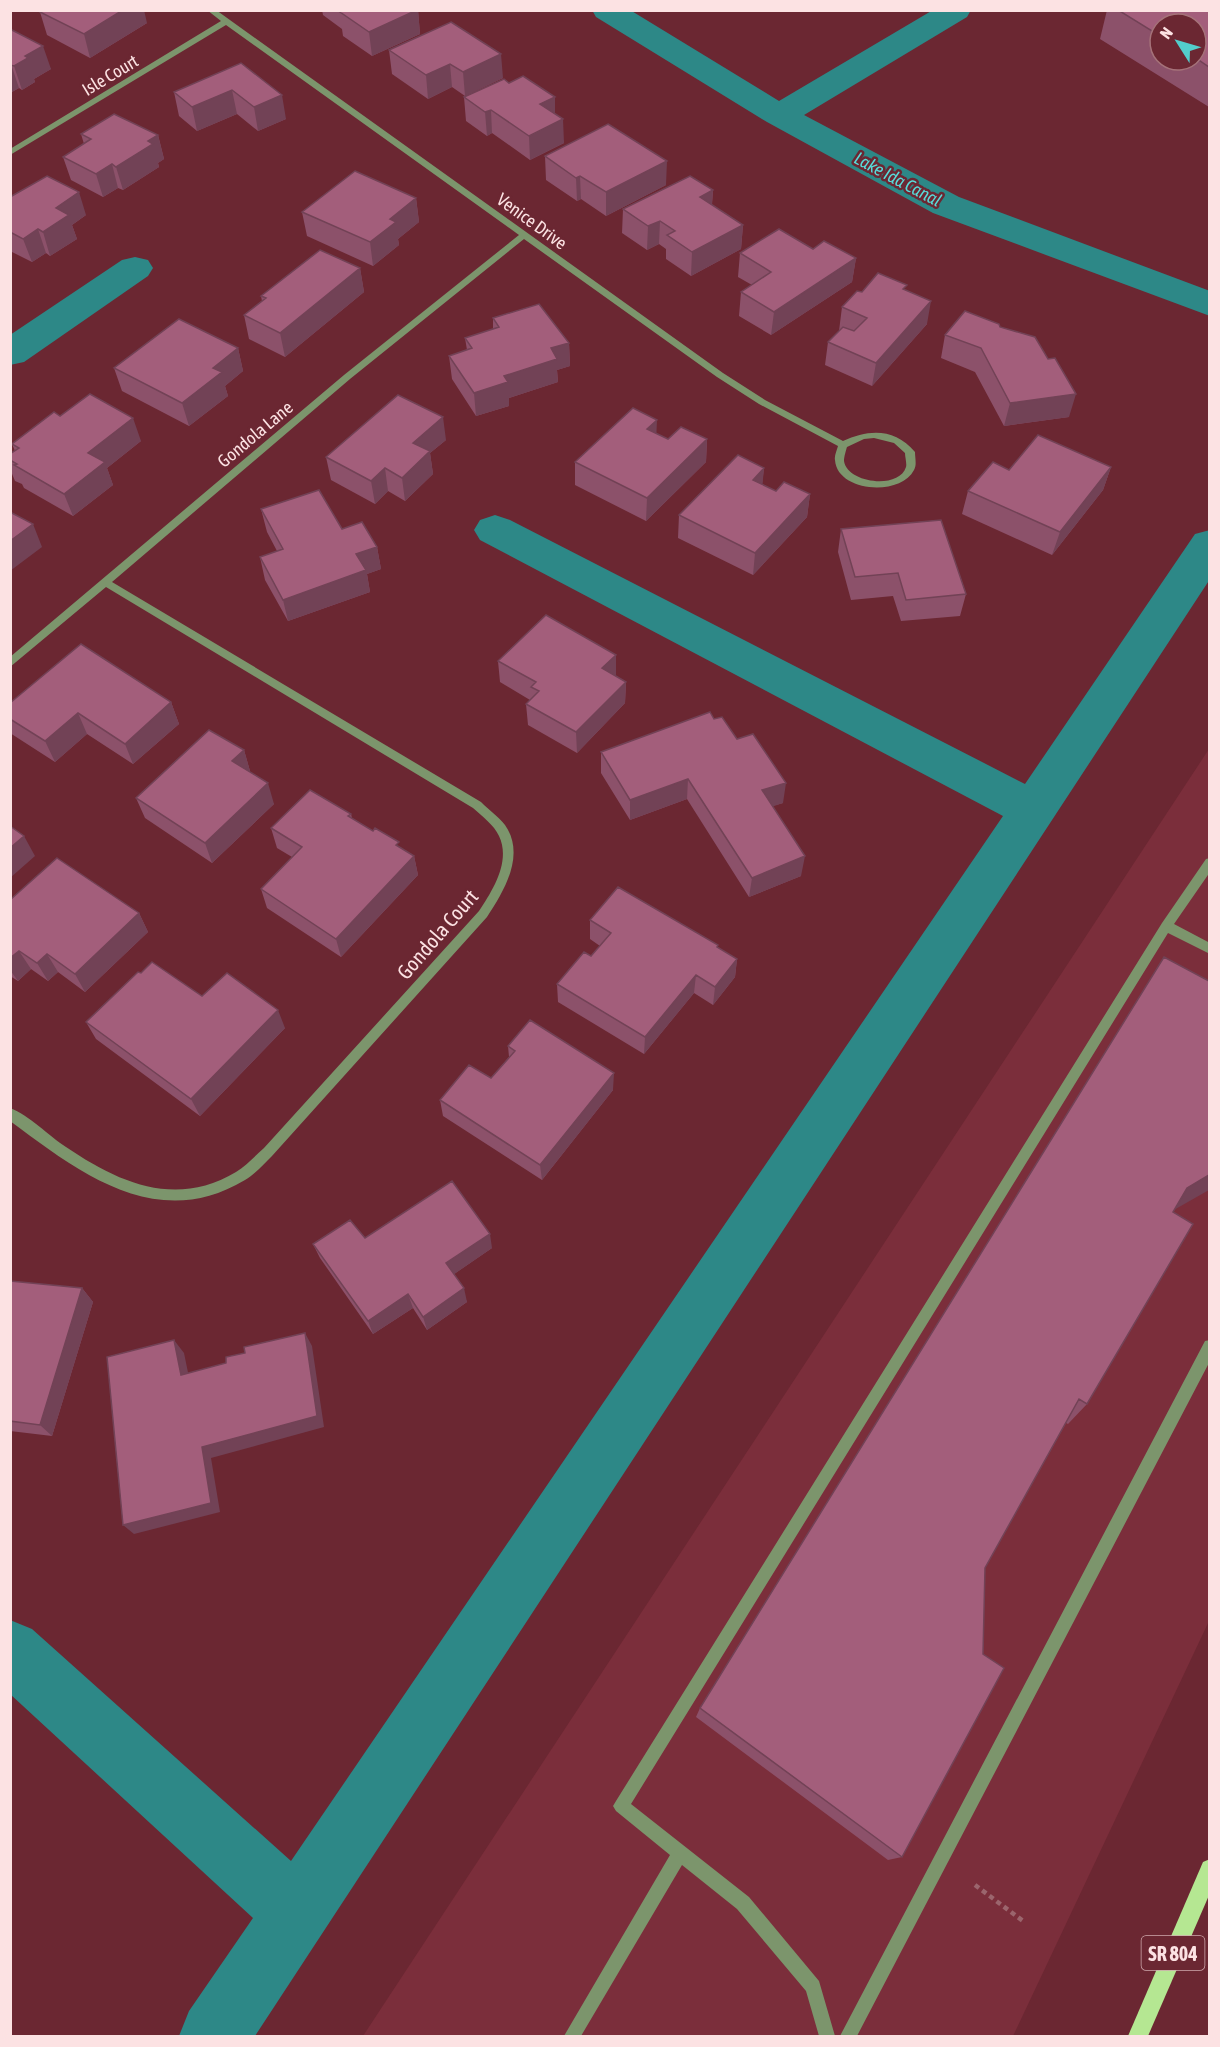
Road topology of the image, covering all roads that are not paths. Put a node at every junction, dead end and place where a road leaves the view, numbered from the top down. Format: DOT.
graph roads {
  1 [pos="210,10"];
  2 [pos="225,22"];
  3 [pos="10,153"];
  4 [pos="524,235"];
  5 [pos="843,445"];
  6 [pos="105,582"];
  7 [pos="10,663"];
  8 [pos="1209,862"];
  9 [pos="1166,926"];
  10 [pos="1209,949"];
  11 [pos="10,1113"];
  12 [pos="1209,1346"];
  13 [pos="681,1852"];
  14 [pos="1209,1869"];
  15 [pos="572,2037"];
  16 [pos="827,2037"];
  17 [pos="848,2037"];
  18 [pos="1138,2037"];
  1 -- 2 [label="street, Venice Drive"];
  2 -- 3 [label="street, Isle Court"];
  2 -- 4 [label="street, Venice Drive"];
  4 -- 5 [label="street, Venice Drive"];
  4 -- 6 [label="street, Gondola Lane"];
  5 -- 5 [label="street"];
  6 -- 7 [label="street, Gondola Lane"];
  6 -- 11 [label="street, Gondola Court"];
  8 -- 9 [label="street"];
  9 -- 10 [label="street"];
  9 -- 13 [label="street"];
  12 -- 17 [label="street"];
  13 -- 15 [label="street"];
  13 -- 16 [label="street"];
  14 -- 18 [label="main road, SR 804"];
}
